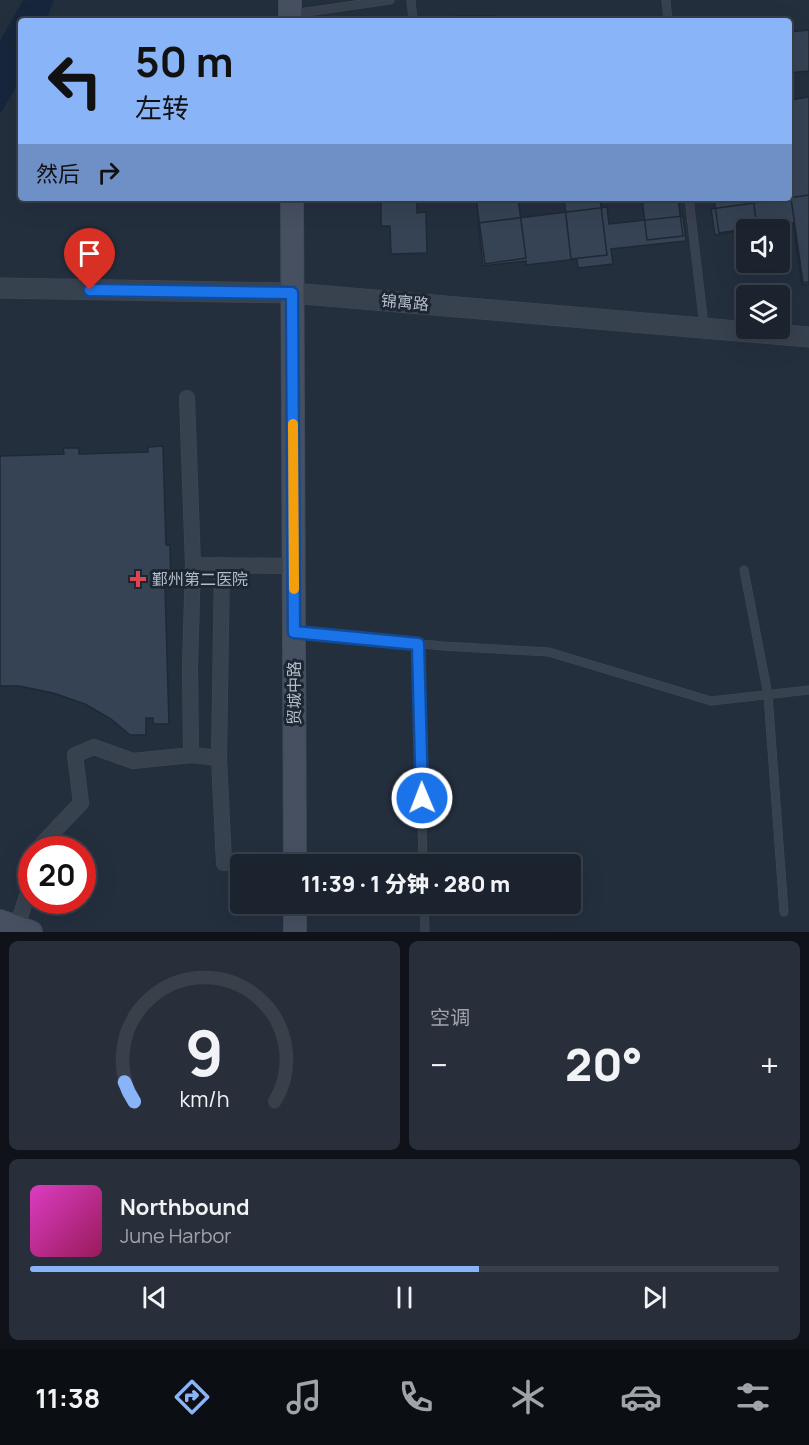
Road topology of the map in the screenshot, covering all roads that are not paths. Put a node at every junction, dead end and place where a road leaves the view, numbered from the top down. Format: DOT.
graph roads {
  1 [pos="390,0"];
  2 [pos="411,0"];
  3 [pos="666,0"];
  4 [pos="290,12"];
  5 [pos="413,18"];
  6 [pos="668,18"];
  7 [pos="292,201"];
  8 [pos="689,201"];
  9 [pos="0,288"];
  10 [pos="292,293"];
  11 [pos="704,328"];
  12 [pos="809,337"];
  13 [pos="187,398"];
  14 [pos="193,565"];
  15 [pos="222,566"];
  16 [pos="293,566"];
  17 [pos="744,570"];
  18 [pos="294,632"];
  19 [pos="418,644"];
  20 [pos="809,690"];
  21 [pos="768,694"];
  22 [pos="191,755"];
  23 [pos="219,758"];
  24 [pos="49,836"];
  25 [pos="295,854"];
  26 [pos="423,854"];
  27 [pos="224,863"];
  28 [pos="784,912"];
  29 [pos="295,914"];
  30 [pos="424,914"];
  31 [pos="295,932"];
  32 [pos="425,932"];
  1 -- 4 [label="lane"];
  2 -- 5 [label="lane"];
  3 -- 6 [label="lane"];
  7 -- 10 [label="main road, 贸城中路"];
  8 -- 11 [label="lane"];
  9 -- 10 [label="street, 锦寓路"];
  10 -- 11 [label="street, 锦寓路"];
  10 -- 16 [label="main road, 贸城中路"];
  11 -- 12 [label="street, 锦寓路"];
  13 -- 14 [label="street"];
  14 -- 15 [label="street"];
  14 -- 22 [label="street"];
  15 -- 16 [label="street"];
  15 -- 23 [label="street"];
  16 -- 18 [label="main road, 贸城中路"];
  17 -- 21 [label="lane"];
  18 -- 19 [label="lane"];
  18 -- 25 [label="main road, 贸城中路"];
  19 -- 21 [label="lane"];
  19 -- 26 [label="lane"];
  20 -- 21 [label="lane"];
  21 -- 28 [label="lane"];
  22 -- 23 [label="street"];
  22 -- 24 [label="street"];
  23 -- 27 [label="street"];
  29 -- 31 [label="main road"];
  30 -- 32 [label="lane"];
}
